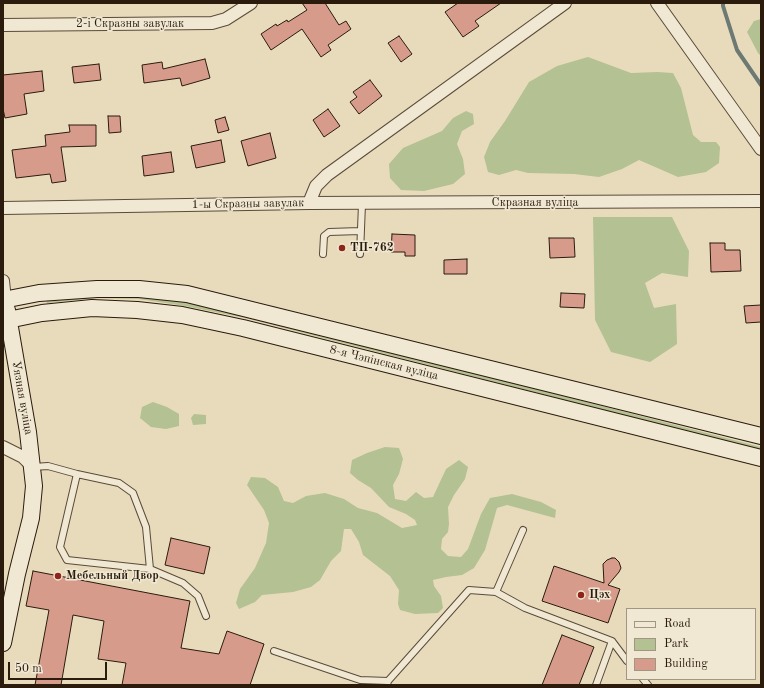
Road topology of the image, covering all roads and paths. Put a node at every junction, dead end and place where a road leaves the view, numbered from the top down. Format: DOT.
graph roads {
  1 [pos="251,3"];
  2 [pos="565,3"];
  3 [pos="657,3"];
  4 [pos="3,25"];
  5 [pos="761,149"];
  6 [pos="761,202"];
  7 [pos="309,203"];
  8 [pos="362,204"];
  9 [pos="3,208"];
  10 [pos="360,231"];
  11 [pos="323,254"];
  12 [pos="360,254"];
  13 [pos="3,281"];
  14 [pos="4,300"];
  15 [pos="6,321"];
  16 [pos="761,436"];
  17 [pos="3,447"];
  18 [pos="761,458"];
  19 [pos="32,467"];
  20 [pos="77,474"];
  21 [pos="523,530"];
  22 [pos="150,569"];
  23 [pos="496,592"];
  24 [pos="206,616"];
  25 [pos="612,641"];
  26 [pos="3,643"];
  27 [pos="274,651"];
  28 [pos="626,660"];
  29 [pos="388,683"];
  30 [pos="596,685"];
  1 -- 4 [label="street, 2-і Скразны завулак"];
  2 -- 7 [label="street, 1-ы Скразны завулак"];
  3 -- 5 [label="street"];
  6 -- 8 [label="street, Скразная вуліца"];
  7 -- 8 [label="street, Скразная вуліца"];
  7 -- 9 [label="street, 1-ы Скразны завулак"];
  8 -- 10 [label="lane"];
  10 -- 11 [label="lane"];
  10 -- 12 [label="lane"];
  13 -- 14 [label="street, Уязная вуліца"];
  14 -- 15 [label="main road, Уязная вуліца"];
  14 -- 16 [label="main road, 8-я Чэпінская вуліца"];
  15 -- 18 [label="main road, 8-я Чэпінская вуліца"];
  15 -- 19 [label="main road, Уязная вуліца"];
  17 -- 19 [label="street"];
  19 -- 20 [label="lane"];
  19 -- 26 [label="main road, Уязная вуліца"];
  20 -- 22 [label="lane"];
  20 -- 22 [label="lane"];
  21 -- 23 [label="lane"];
  22 -- 24 [label="lane"];
  23 -- 25 [label="lane"];
  23 -- 29 [label="lane"];
  25 -- 28 [label="lane"];
  25 -- 30 [label="lane"];
  27 -- 29 [label="lane"];
}
